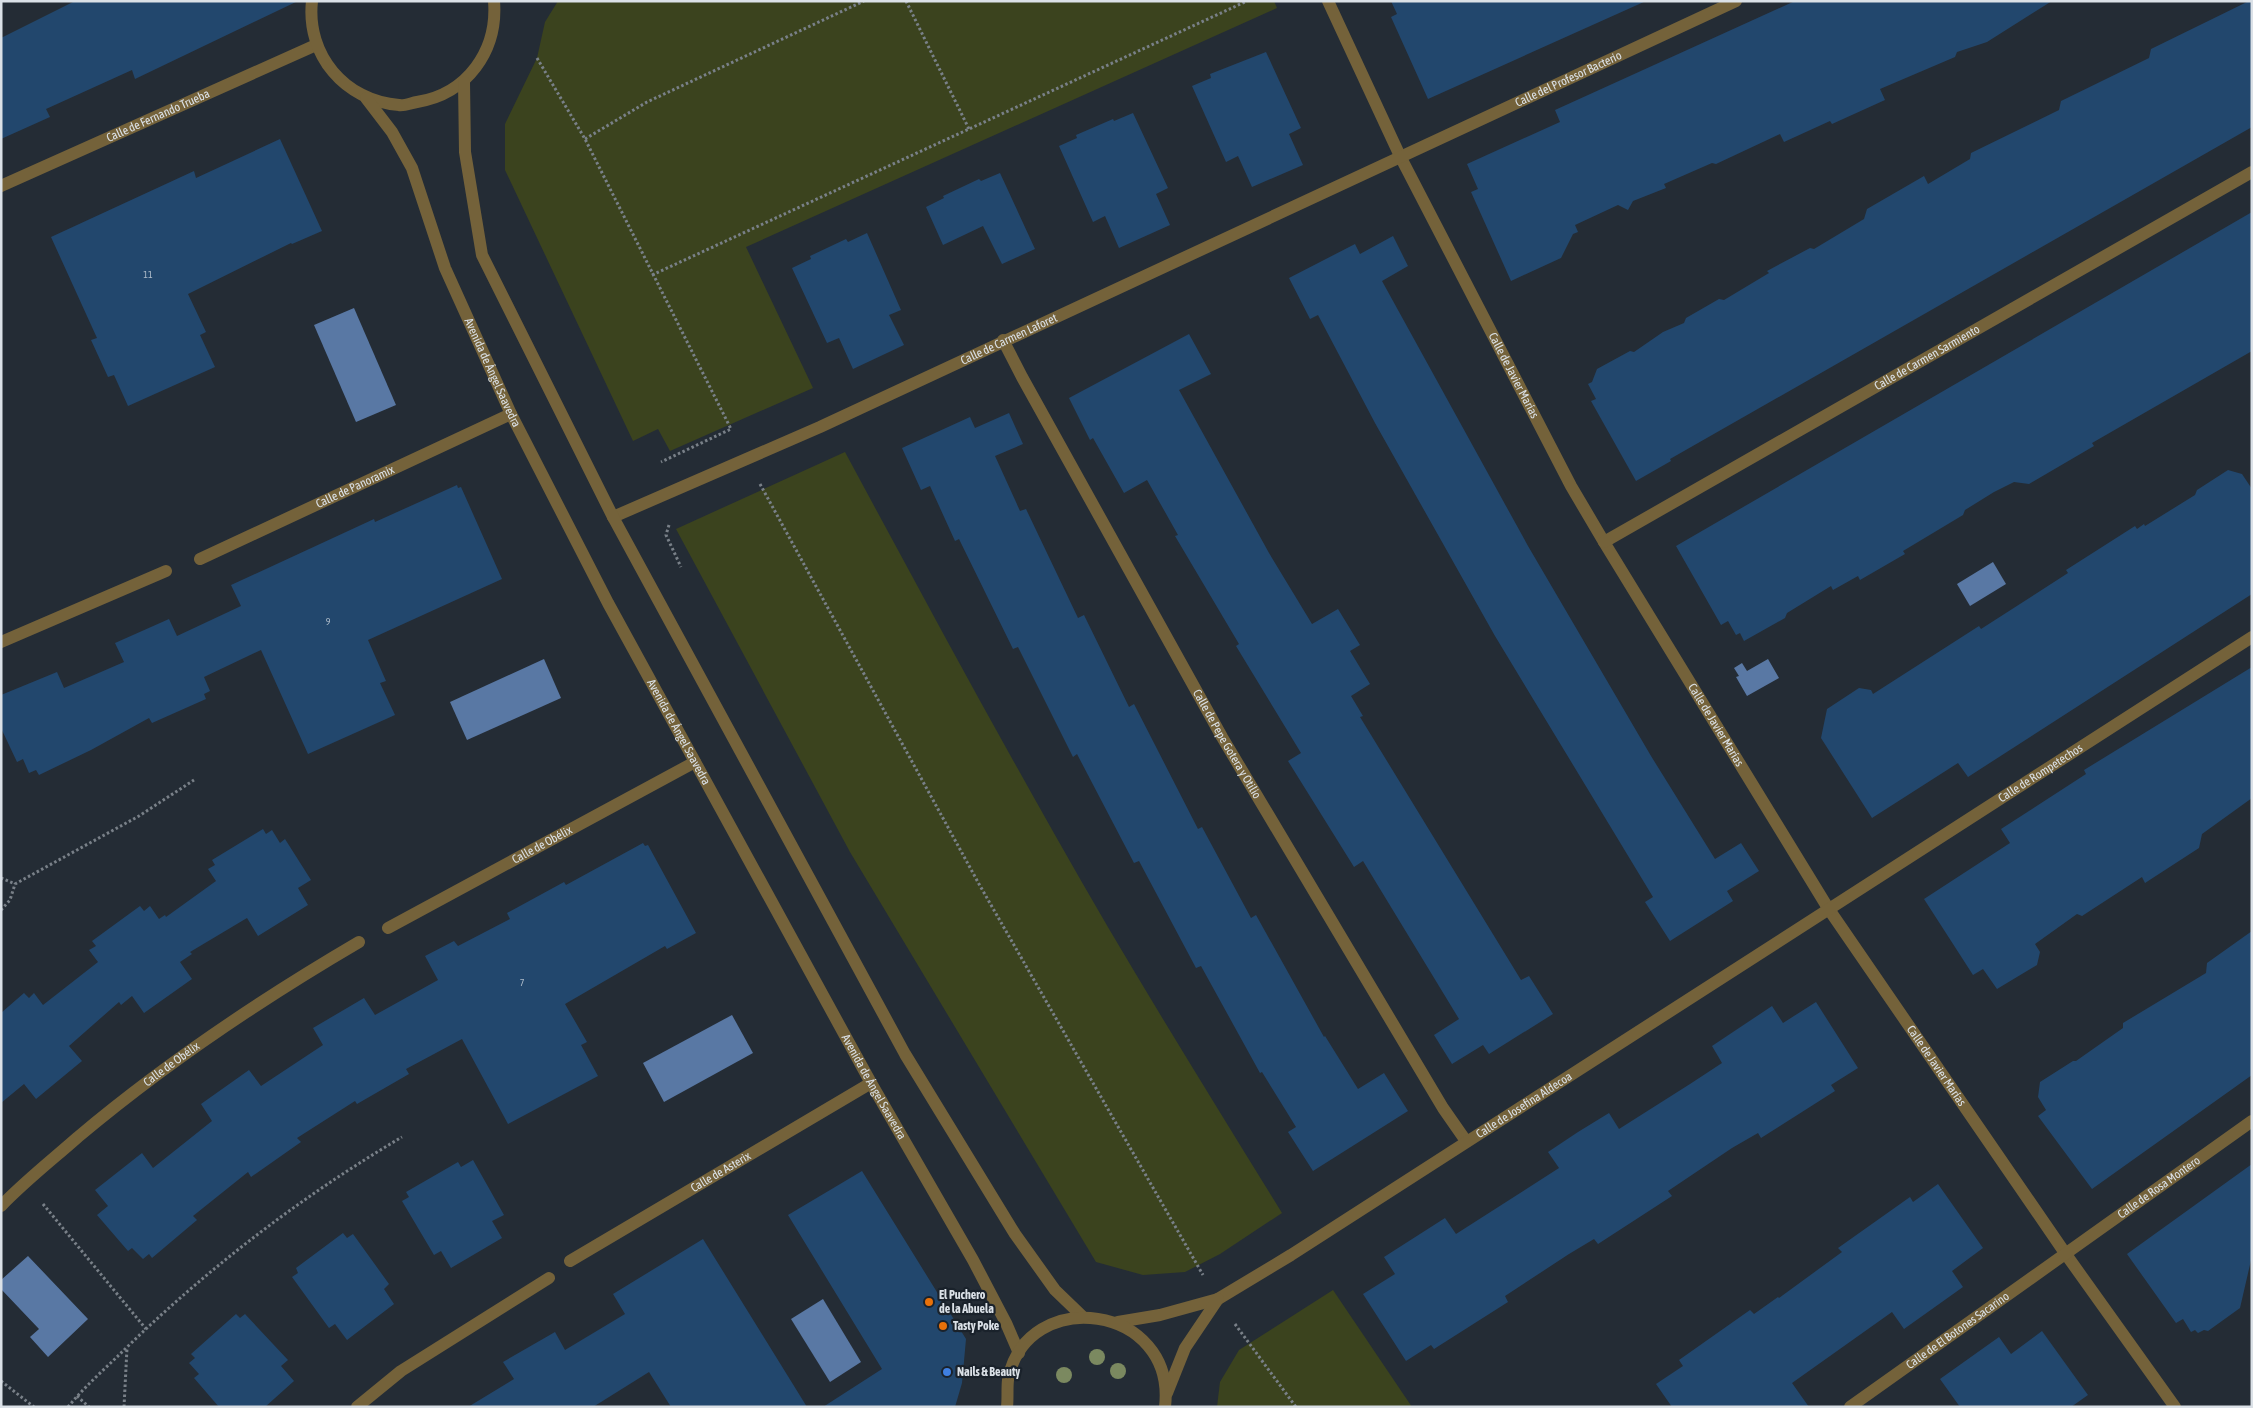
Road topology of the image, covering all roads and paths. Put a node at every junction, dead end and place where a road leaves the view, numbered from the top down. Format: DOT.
graph roads {
  1 [pos="312,1"];
  2 [pos="494,1"];
  3 [pos="864,1"];
  4 [pos="906,1"];
  5 [pos="1247,1"];
  6 [pos="1328,1"];
  7 [pos="1736,1"];
  8 [pos="316,45"];
  9 [pos="537,58"];
  10 [pos="464,82"];
  11 [pos="366,98"];
  12 [pos="969,129"];
  13 [pos="585,139"];
  14 [pos="1400,156"];
  15 [pos="2252,172"];
  16 [pos="1,186"];
  17 [pos="652,275"];
  18 [pos="1003,340"];
  19 [pos="510,414"];
  20 [pos="661,462"];
  21 [pos="752,486"];
  22 [pos="614,517"];
  23 [pos="678,521"];
  24 [pos="1604,542"];
  25 [pos="200,559"];
  26 [pos="682,567"];
  27 [pos="166,570"];
  28 [pos="2252,637"];
  29 [pos="1,642"];
  30 [pos="695,762"];
  31 [pos="194,780"];
  32 [pos="1,878"];
  33 [pos="15,884"];
  34 [pos="1828,908"];
  35 [pos="1,910"];
  36 [pos="388,928"];
  37 [pos="359,942"];
  38 [pos="870,1083"];
  39 [pos="2252,1120"];
  40 [pos="402,1137"];
  41 [pos="1466,1141"];
  42 [pos="25,1182"];
  43 [pos="1,1206"];
  44 [pos="2065,1253"];
  45 [pos="570,1261"];
  46 [pos="549,1278"];
  47 [pos="1218,1299"];
  48 [pos="1082,1316"];
  49 [pos="1118,1322"];
  50 [pos="146,1328"];
  51 [pos="127,1348"];
  52 [pos="1019,1353"];
  53 [pos="1,1381"];
  54 [pos="1167,1393"];
  55 [pos="77,1396"];
  56 [pos="34,1407"];
  57 [pos="68,1407"];
  58 [pos="89,1407"];
  59 [pos="124,1407"];
  60 [pos="358,1407"];
  61 [pos="1007,1407"];
  62 [pos="1166,1407"];
  63 [pos="1296,1407"];
  64 [pos="1850,1407"];
  65 [pos="2175,1407"];
  1 -- 8 [label="street"];
  2 -- 10 [label="street"];
  3 -- 13 [label="path"];
  4 -- 12 [label="path"];
  5 -- 12 [label="path"];
  6 -- 14 [label="street, Calle de Javier Marías"];
  7 -- 14 [label="street, Calle del Profesor Bacterio"];
  8 -- 11 [label="street"];
  8 -- 16 [label="street, Calle de Fernando Trueba"];
  9 -- 13 [label="path"];
  10 -- 11 [label="street"];
  10 -- 22 [label="street"];
  11 -- 19 [label="street, Avenida de Ángel Saavedra"];
  12 -- 17 [label="path"];
  13 -- 17 [label="path"];
  14 -- 18 [label="street, Calle de Carmen Laforet"];
  14 -- 24 [label="street, Calle de Javier Marías"];
  15 -- 24 [label="street, Calle de Carmen Sarmiento"];
  17 -- 20 [label="path"];
  18 -- 22 [label="street, Calle de Carmen Laforet"];
  18 -- 41 [label="street, Calle de Pepe Gotera y Otilio"];
  19 -- 25 [label="street, Calle de Panoramix"];
  19 -- 30 [label="street, Avenida de Ángel Saavedra"];
  21 -- 47 [label="path"];
  22 -- 48 [label="street"];
  23 -- 26 [label="path"];
  24 -- 34 [label="street, Calle de Javier Marías"];
  27 -- 29 [label="street"];
  28 -- 34 [label="street, Calle de Rompetechos"];
  30 -- 36 [label="street, Calle de Obélix"];
  30 -- 38 [label="street, Avenida de Ángel Saavedra"];
  31 -- 33 [label="path"];
  32 -- 33 [label="path"];
  33 -- 35 [label="path"];
  34 -- 41 [label="street, Calle de Josefina Aldecoa"];
  34 -- 44 [label="street, Calle de Javier Marías"];
  37 -- 42 [label="street, Calle de Obélix"];
  38 -- 45 [label="street, Calle de Asterix"];
  38 -- 52 [label="street, Avenida de Ángel Saavedra"];
  39 -- 44 [label="street, Calle de Rosa Montero"];
  40 -- 50 [label="path"];
  41 -- 47 [label="street, Calle de Josefina Aldecoa"];
  42 -- 43 [label="street, Calle de Obélix"];
  42 -- 50 [label="path"];
  44 -- 64 [label="street, Calle de El Botones Sacarino"];
  44 -- 65 [label="street, Calle de Javier Marías"];
  46 -- 60 [label="street"];
  47 -- 49 [label="street, Calle de Josefina Aldecoa"];
  47 -- 54 [label="street, Calle de Josefina Aldecoa"];
  47 -- 63 [label="path"];
  48 -- 49 [label="street"];
  48 -- 52 [label="street"];
  49 -- 54 [label="street"];
  50 -- 51 [label="path"];
  51 -- 55 [label="path"];
  51 -- 59 [label="path"];
  52 -- 61 [label="street"];
  53 -- 56 [label="path"];
  54 -- 62 [label="street"];
  55 -- 57 [label="path"];
  55 -- 58 [label="path"];
}
